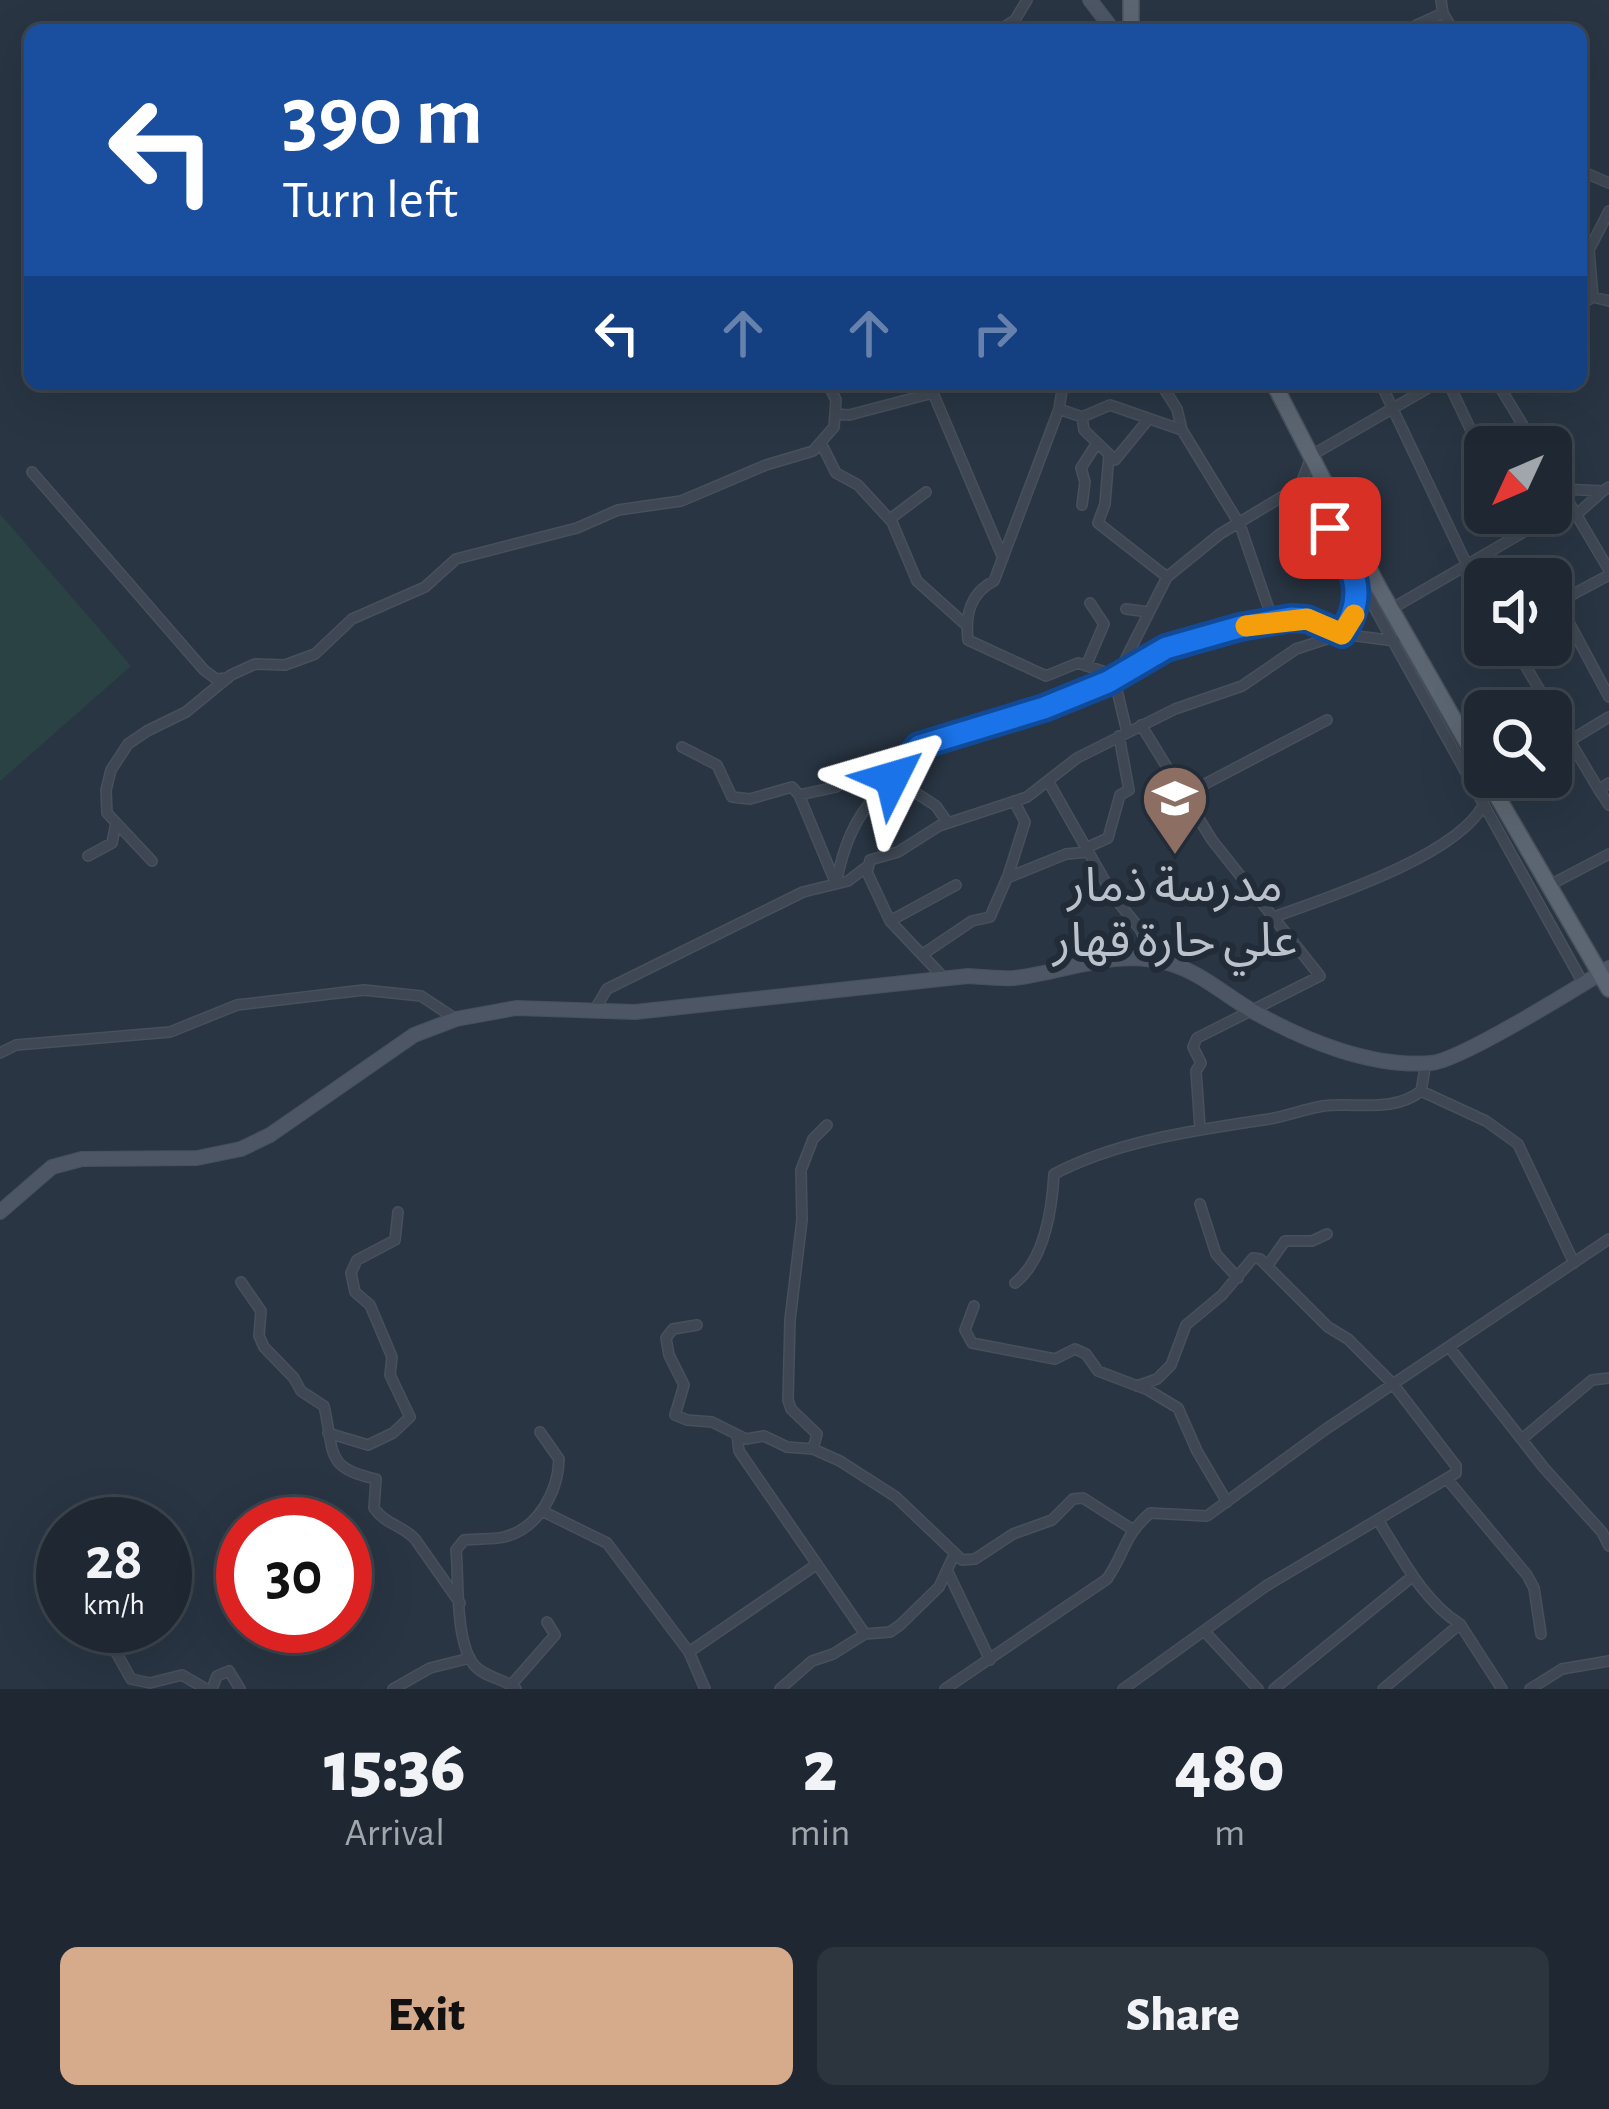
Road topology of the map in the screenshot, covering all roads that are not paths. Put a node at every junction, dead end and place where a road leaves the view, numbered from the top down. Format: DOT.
graph roads {
  1 [pos="1027,0"];
  2 [pos="1090,0"];
  3 [pos="1441,0"];
  4 [pos="1443,13"];
  5 [pos="1009,24"];
  6 [pos="1108,24"];
  7 [pos="1419,24"];
  8 [pos="1449,24"];
  9 [pos="1609,211"];
  10 [pos="1593,297"];
  11 [pos="1587,300"];
  12 [pos="1609,301"];
  13 [pos="831,390"];
  14 [pos="927,390"];
  15 [pos="1063,390"];
  16 [pos="1165,390"];
  17 [pos="1277,390"];
  18 [pos="1384,390"];
  19 [pos="1424,390"];
  20 [pos="1452,390"];
  21 [pos="1502,390"];
  22 [pos="1393,408"];
  23 [pos="1059,410"];
  24 [pos="835,414"];
  25 [pos="1082,417"];
  26 [pos="1148,421"];
  27 [pos="1469,426"];
  28 [pos="1523,426"];
  29 [pos="1182,430"];
  30 [pos="821,443"];
  31 [pos="1097,443"];
  32 [pos="1109,454"];
  33 [pos="1312,455"];
  34 [pos="32,472"];
  35 [pos="1572,489"];
  36 [pos="1606,489"];
  37 [pos="926,492"];
  38 [pos="1082,505"];
  39 [pos="1573,510"];
  40 [pos="890,519"];
  41 [pos="1240,525"];
  42 [pos="1520,534"];
  43 [pos="1003,558"];
  44 [pos="1465,558"];
  45 [pos="1480,558"];
  46 [pos="1464,567"];
  47 [pos="1609,572"];
  48 [pos="1356,574"];
  49 [pos="1167,577"];
  50 [pos="1572,594"];
  51 [pos="1090,603"];
  52 [pos="1126,609"];
  53 [pos="1391,610"];
  54 [pos="1149,612"];
  55 [pos="1273,621"];
  56 [pos="966,625"];
  57 [pos="1342,634"];
  58 [pos="1572,634"];
  59 [pos="1395,641"];
  60 [pos="1087,666"];
  61 [pos="1115,677"];
  62 [pos="228,678"];
  63 [pos="1609,697"];
  64 [pos="1609,717"];
  65 [pos="1327,720"];
  66 [pos="1141,725"];
  67 [pos="1123,734"];
  68 [pos="1464,738"];
  69 [pos="1572,740"];
  70 [pos="1572,744"];
  71 [pos="919,746"];
  72 [pos="682,747"];
  73 [pos="892,778"];
  74 [pos="1048,781"];
  75 [pos="1604,786"];
  76 [pos="799,795"];
  77 [pos="1184,795"];
  78 [pos="1498,798"];
  79 [pos="1014,801"];
  80 [pos="1484,804"];
  81 [pos="1609,805"];
  82 [pos="116,823"];
  83 [pos="948,823"];
  84 [pos="1087,850"];
  85 [pos="1609,854"];
  86 [pos="88,856"];
  87 [pos="152,861"];
  88 [pos="869,865"];
  89 [pos="1006,879"];
  90 [pos="836,884"];
  91 [pos="956,885"];
  92 [pos="1548,886"];
  93 [pos="1274,917"];
  94 [pos="890,921"];
  95 [pos="923,954"];
  96 [pos="1156,961"];
  97 [pos="1604,971"];
  98 [pos="945,979"];
  99 [pos="1582,983"];
  100 [pos="1609,989"];
  101 [pos="594,1011"];
  102 [pos="1252,1012"];
  103 [pos="456,1019"];
  104 [pos="0,1053"];
  105 [pos="1426,1063"];
  106 [pos="1421,1091"];
  107 [pos="827,1126"];
  108 [pos="1200,1128"];
  109 [pos="1200,1204"];
  110 [pos="0,1212"];
  111 [pos="398,1212"];
  112 [pos="1328,1234"];
  113 [pos="1609,1239"];
  114 [pos="1574,1263"];
  115 [pos="1268,1265"];
  116 [pos="1238,1278"];
  117 [pos="241,1282"];
  118 [pos="1015,1283"];
  119 [pos="974,1306"];
  120 [pos="698,1325"];
  121 [pos="1449,1347"];
  122 [pos="1609,1378"];
  123 [pos="1393,1384"];
  124 [pos="1137,1386"];
  125 [pos="540,1432"];
  126 [pos="328,1433"];
  127 [pos="737,1435"];
  128 [pos="1522,1439"];
  129 [pos="813,1449"];
  130 [pos="1447,1479"];
  131 [pos="1227,1502"];
  132 [pos="542,1511"];
  133 [pos="1378,1520"];
  134 [pos="1132,1529"];
  135 [pos="1609,1546"];
  136 [pos="954,1555"];
  137 [pos="816,1565"];
  138 [pos="947,1570"];
  139 [pos="1413,1576"];
  140 [pos="460,1603"];
  141 [pos="547,1622"];
  142 [pos="1460,1624"];
  143 [pos="1205,1632"];
  144 [pos="865,1634"];
  145 [pos="1540,1634"];
  146 [pos="689,1652"];
  147 [pos="117,1653"];
  148 [pos="470,1658"];
  149 [pos="990,1660"];
  150 [pos="1609,1660"];
  151 [pos="514,1687"];
  152 [pos="200,1688"];
  153 [pos="240,1689"];
  154 [pos="393,1689"];
  155 [pos="705,1689"];
  156 [pos="781,1689"];
  157 [pos="945,1689"];
  158 [pos="1123,1689"];
  159 [pos="1258,1689"];
  160 [pos="1274,1689"];
  161 [pos="1383,1689"];
  162 [pos="1502,1689"];
  163 [pos="1530,1689"];
  1 -- 5 [label="street"];
  2 -- 6 [label="street"];
  3 -- 4 [label="street"];
  4 -- 7 [label="street"];
  4 -- 8 [label="street"];
  9 -- 10 [label="street"];
  10 -- 11 [label="street"];
  10 -- 12 [label="street"];
  13 -- 24 [label="street"];
  14 -- 24 [label="street"];
  14 -- 43 [label="street"];
  15 -- 23 [label="street"];
  16 -- 29 [label="street"];
  17 -- 33 [label="main road"];
  18 -- 22 [label="street"];
  19 -- 22 [label="street"];
  20 -- 27 [label="street"];
  21 -- 28 [label="street"];
  22 -- 33 [label="street"];
  22 -- 44 [label="street"];
  23 -- 25 [label="street"];
  23 -- 43 [label="street"];
  24 -- 30 [label="street"];
  25 -- 26 [label="street"];
  25 -- 31 [label="street"];
  26 -- 29 [label="street"];
  26 -- 32 [label="street"];
  29 -- 41 [label="street"];
  30 -- 40 [label="street"];
  30 -- 62 [label="street"];
  31 -- 32 [label="street"];
  31 -- 38 [label="street"];
  32 -- 49 [label="street"];
  33 -- 41 [label="street"];
  33 -- 48 [label="street"];
  33 -- 53 [label="main road"];
  34 -- 62 [label="street"];
  35 -- 36 [label="street"];
  36 -- 39 [label="street"];
  37 -- 40 [label="street"];
  39 -- 47 [label="street"];
  40 -- 56 [label="street"];
  41 -- 49 [label="street"];
  41 -- 55 [label="street"];
  42 -- 45 [label="street"];
  43 -- 56 [label="street"];
  46 -- 53 [label="street"];
  47 -- 50 [label="street"];
  48 -- 57 [label="street"];
  48 -- 59 [label="street"];
  49 -- 54 [label="street"];
  51 -- 60 [label="street"];
  52 -- 54 [label="street"];
  53 -- 68 [label="main road"];
  54 -- 61 [label="street"];
  55 -- 57 [label="street"];
  55 -- 61 [label="street"];
  56 -- 60 [label="street"];
  57 -- 59 [label="street"];
  57 -- 66 [label="street"];
  58 -- 63 [label="street"];
  59 -- 80 [label="street"];
  60 -- 61 [label="street"];
  61 -- 67 [label="street"];
  61 -- 71 [label="street"];
  62 -- 82 [label="street"];
  64 -- 69 [label="street"];
  65 -- 77 [label="street"];
  66 -- 67 [label="street"];
  66 -- 77 [label="street"];
  67 -- 74 [label="street"];
  67 -- 84 [label="street"];
  70 -- 75 [label="street"];
  71 -- 73 [label="street"];
  71 -- 76 [label="street"];
  72 -- 76 [label="street"];
  73 -- 83 [label="street"];
  73 -- 90 [label="street"];
  74 -- 79 [label="street"];
  74 -- 84 [label="street"];
  75 -- 81 [label="street"];
  76 -- 90 [label="street"];
  77 -- 93 [label="street"];
  78 -- 92 [label="main road"];
  79 -- 83 [label="street"];
  79 -- 89 [label="street"];
  80 -- 93 [label="street"];
  80 -- 99 [label="street"];
  82 -- 86 [label="street"];
  82 -- 87 [label="street"];
  83 -- 88 [label="street"];
  84 -- 89 [label="street"];
  84 -- 96 [label="street"];
  85 -- 92 [label="street"];
  88 -- 90 [label="street"];
  88 -- 94 [label="street"];
  89 -- 95 [label="street"];
  90 -- 101 [label="street"];
  91 -- 94 [label="street"];
  92 -- 97 [label="main road"];
  93 -- 102 [label="street"];
  94 -- 95 [label="street"];
  95 -- 98 [label="street"];
  96 -- 98 [label="street"];
  96 -- 102 [label="street"];
  97 -- 99 [label="street"];
  97 -- 100 [label="main road"];
  98 -- 101 [label="street"];
  99 -- 105 [label="street"];
  101 -- 103 [label="street"];
  102 -- 105 [label="street"];
  102 -- 108 [label="street"];
  103 -- 104 [label="street"];
  103 -- 110 [label="street"];
  105 -- 106 [label="street"];
  106 -- 108 [label="street"];
  106 -- 114 [label="street"];
  107 -- 129 [label="street"];
  108 -- 118 [label="street"];
  109 -- 116 [label="street"];
  111 -- 126 [label="street"];
  112 -- 115 [label="street"];
  113 -- 114 [label="street"];
  114 -- 121 [label="street"];
  115 -- 116 [label="street"];
  115 -- 123 [label="street"];
  116 -- 124 [label="street"];
  117 -- 126 [label="street"];
  119 -- 124 [label="street"];
  120 -- 127 [label="street"];
  121 -- 123 [label="street"];
  121 -- 128 [label="street"];
  122 -- 128 [label="street"];
  123 -- 130 [label="street"];
  123 -- 131 [label="street"];
  124 -- 131 [label="street"];
  125 -- 132 [label="street"];
  126 -- 140 [label="street"];
  127 -- 129 [label="street"];
  127 -- 137 [label="street"];
  128 -- 135 [label="street"];
  129 -- 136 [label="street"];
  130 -- 133 [label="street"];
  130 -- 145 [label="street"];
  131 -- 134 [label="street"];
  132 -- 140 [label="street"];
  132 -- 146 [label="street"];
  133 -- 139 [label="street"];
  133 -- 143 [label="street"];
  134 -- 136 [label="street"];
  134 -- 149 [label="street"];
  136 -- 138 [label="street"];
  137 -- 144 [label="street"];
  137 -- 146 [label="street"];
  138 -- 144 [label="street"];
  138 -- 149 [label="street"];
  139 -- 142 [label="street"];
  139 -- 160 [label="street"];
  140 -- 148 [label="street"];
  141 -- 151 [label="street"];
  142 -- 161 [label="street"];
  142 -- 162 [label="street"];
  143 -- 158 [label="street"];
  143 -- 159 [label="street"];
  144 -- 156 [label="street"];
  146 -- 155 [label="street"];
  147 -- 152 [label="street"];
  148 -- 151 [label="street"];
  148 -- 154 [label="street"];
  149 -- 157 [label="street"];
  150 -- 163 [label="street"];
  152 -- 153 [label="street"];
}
